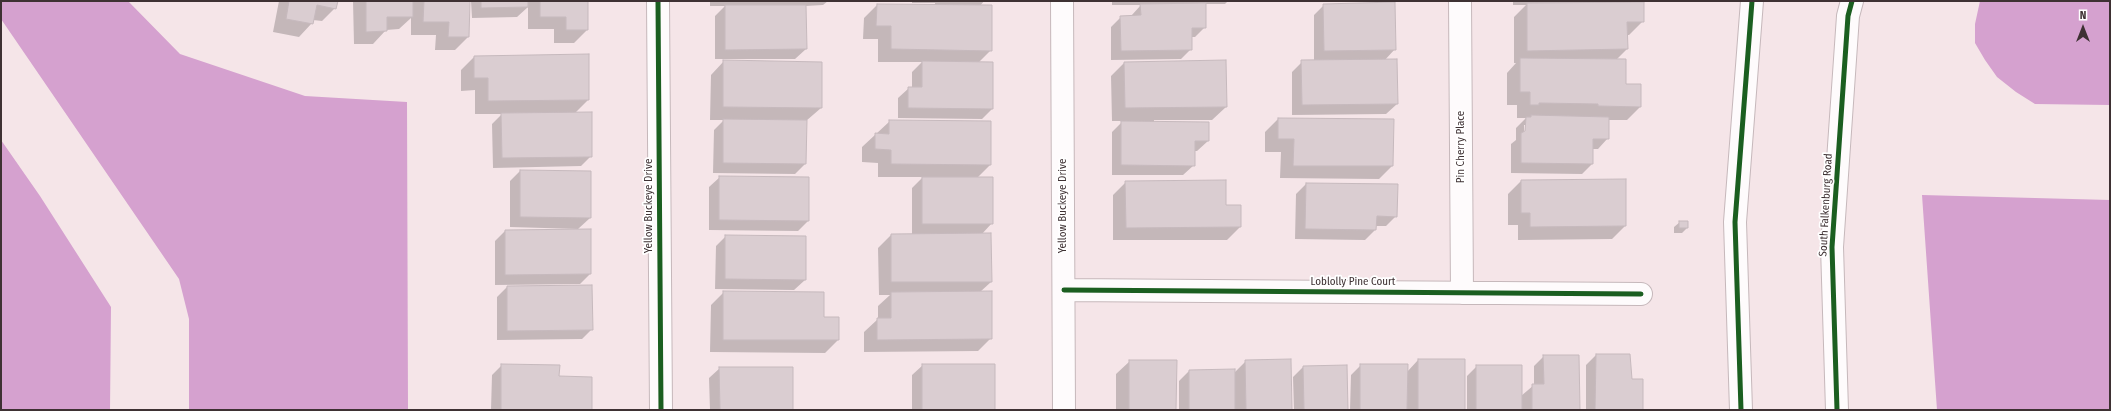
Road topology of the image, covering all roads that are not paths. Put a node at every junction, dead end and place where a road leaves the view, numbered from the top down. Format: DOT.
graph roads {
  1 [pos="658,1"];
  2 [pos="1062,1"];
  3 [pos="1460,1"];
  4 [pos="1752,1"];
  5 [pos="1852,1"];
  6 [pos="1064,290"];
  7 [pos="1462,292"];
  8 [pos="1641,294"];
  9 [pos="661,410"];
  10 [pos="1064,410"];
  11 [pos="1741,410"];
  12 [pos="1837,410"];
  1 -- 9 [label="street, Yellow Buckeye Drive"];
  2 -- 6 [label="street, Yellow Buckeye Drive"];
  3 -- 7 [label="street, Pin Cherry Place"];
  4 -- 11 [label="street"];
  5 -- 12 [label="street, South Falkenburg Road"];
  6 -- 7 [label="street, Loblolly Pine Court"];
  6 -- 10 [label="street, Yellow Buckeye Drive"];
  7 -- 8 [label="street, Loblolly Pine Court"];
}
